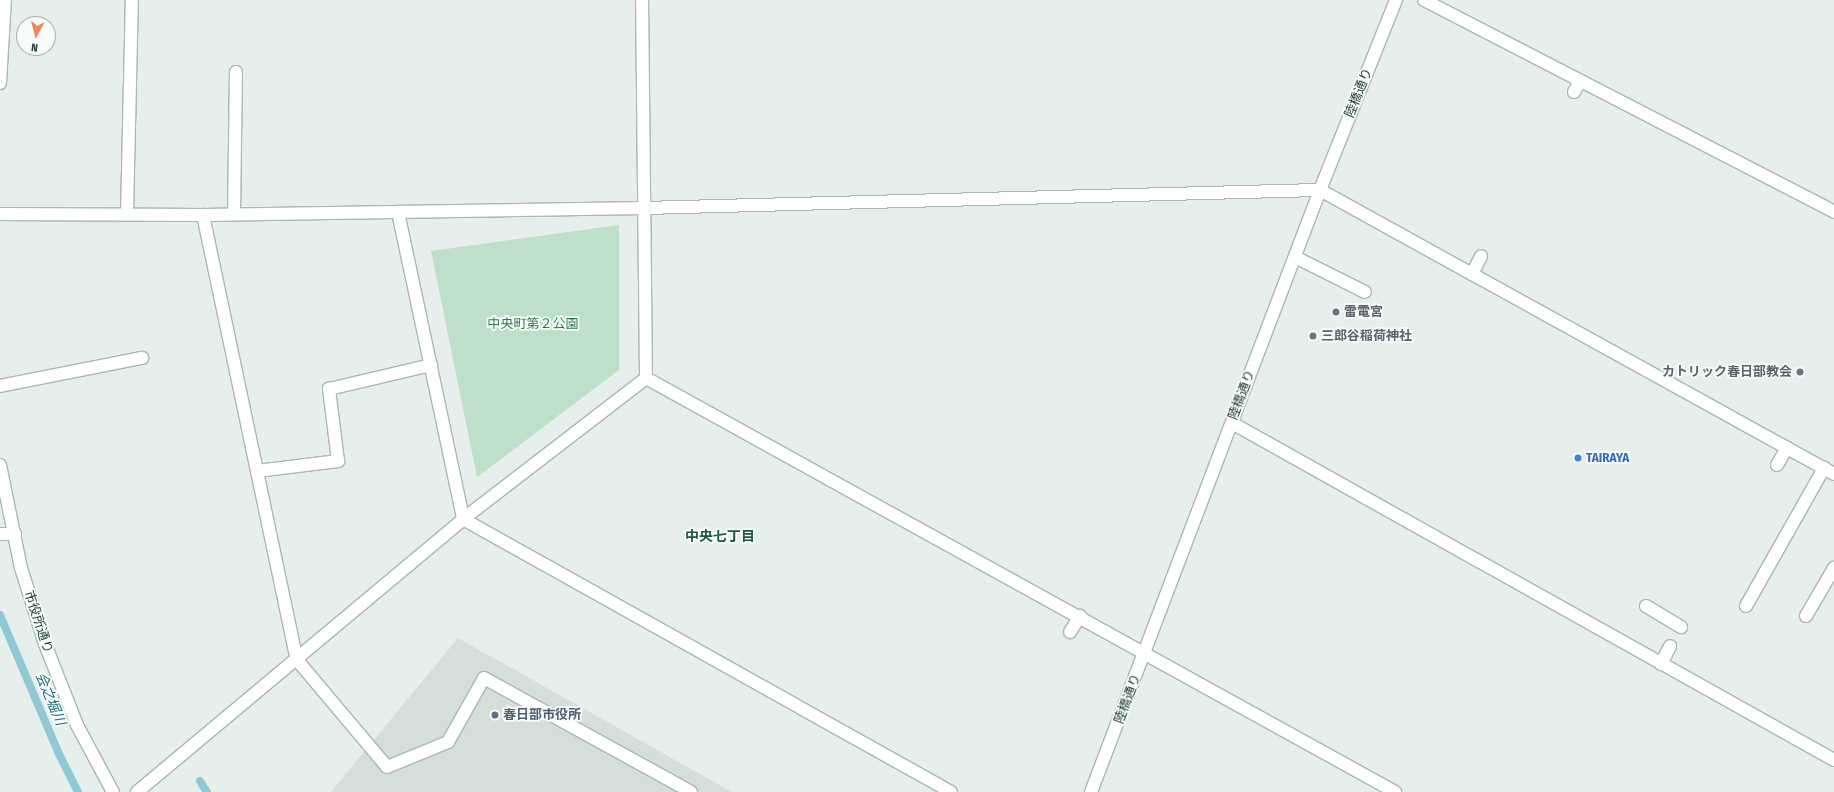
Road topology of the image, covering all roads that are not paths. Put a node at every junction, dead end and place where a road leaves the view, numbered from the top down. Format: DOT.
graph roads {
  1 [pos="5,0"];
  2 [pos="132,0"];
  3 [pos="642,0"];
  4 [pos="1396,0"];
  5 [pos="1424,0"];
  6 [pos="236,72"];
  7 [pos="1580,81"];
  8 [pos="0,83"];
  9 [pos="1574,92"];
  10 [pos="1320,190"];
  11 [pos="644,208"];
  12 [pos="398,212"];
  13 [pos="1834,212"];
  14 [pos="0,214"];
  15 [pos="127,214"];
  16 [pos="234,214"];
  17 [pos="203,215"];
  18 [pos="1482,256"];
  19 [pos="1295,257"];
  20 [pos="1472,274"];
  21 [pos="1365,292"];
  22 [pos="142,358"];
  23 [pos="431,365"];
  24 [pos="646,378"];
  25 [pos="0,386"];
  26 [pos="1232,423"];
  27 [pos="1787,448"];
  28 [pos="0,465"];
  29 [pos="1777,465"];
  30 [pos="258,471"];
  31 [pos="1829,471"];
  32 [pos="463,519"];
  33 [pos="0,534"];
  34 [pos="15,534"];
  35 [pos="1834,568"];
  36 [pos="1646,606"];
  37 [pos="1746,606"];
  38 [pos="1080,616"];
  39 [pos="1806,616"];
  40 [pos="1681,626"];
  41 [pos="1070,632"];
  42 [pos="1670,646"];
  43 [pos="1145,653"];
  44 [pos="297,660"];
  45 [pos="1661,664"];
  46 [pos="1834,760"];
  47 [pos="113,792"];
  48 [pos="137,792"];
  49 [pos="691,792"];
  50 [pos="951,792"];
  51 [pos="1092,792"];
  52 [pos="1395,792"];
  1 -- 8 [label="street"];
  2 -- 15 [label="street"];
  3 -- 11 [label="street"];
  4 -- 10 [label="street, 陸橋通り"];
  5 -- 7 [label="street"];
  6 -- 16 [label="street"];
  7 -- 9 [label="street"];
  7 -- 13 [label="street"];
  10 -- 11 [label="street"];
  10 -- 19 [label="street, 陸橋通り"];
  10 -- 20 [label="street"];
  11 -- 12 [label="street"];
  11 -- 24 [label="street"];
  12 -- 16 [label="street"];
  12 -- 23 [label="street"];
  14 -- 15 [label="street"];
  15 -- 17 [label="street"];
  16 -- 17 [label="street"];
  17 -- 30 [label="street"];
  18 -- 20 [label="street"];
  19 -- 21 [label="street"];
  19 -- 26 [label="street, 陸橋通り"];
  20 -- 27 [label="street"];
  22 -- 25 [label="street"];
  23 -- 30 [label="street"];
  23 -- 32 [label="street"];
  24 -- 32 [label="street"];
  24 -- 38 [label="street"];
  26 -- 43 [label="street, 陸橋通り"];
  26 -- 45 [label="street"];
  27 -- 29 [label="street"];
  27 -- 31 [label="street"];
  28 -- 34 [label="street, 市役所通り"];
  30 -- 44 [label="street"];
  31 -- 37 [label="street"];
  32 -- 44 [label="street"];
  32 -- 50 [label="street"];
  33 -- 34 [label="street"];
  34 -- 47 [label="street, 市役所通り"];
  35 -- 39 [label="street"];
  36 -- 40 [label="street"];
  38 -- 41 [label="street"];
  38 -- 43 [label="street"];
  42 -- 45 [label="street"];
  43 -- 51 [label="street, 陸橋通り"];
  43 -- 52 [label="street"];
  44 -- 48 [label="street"];
  44 -- 49 [label="street"];
  45 -- 46 [label="street"];
}
